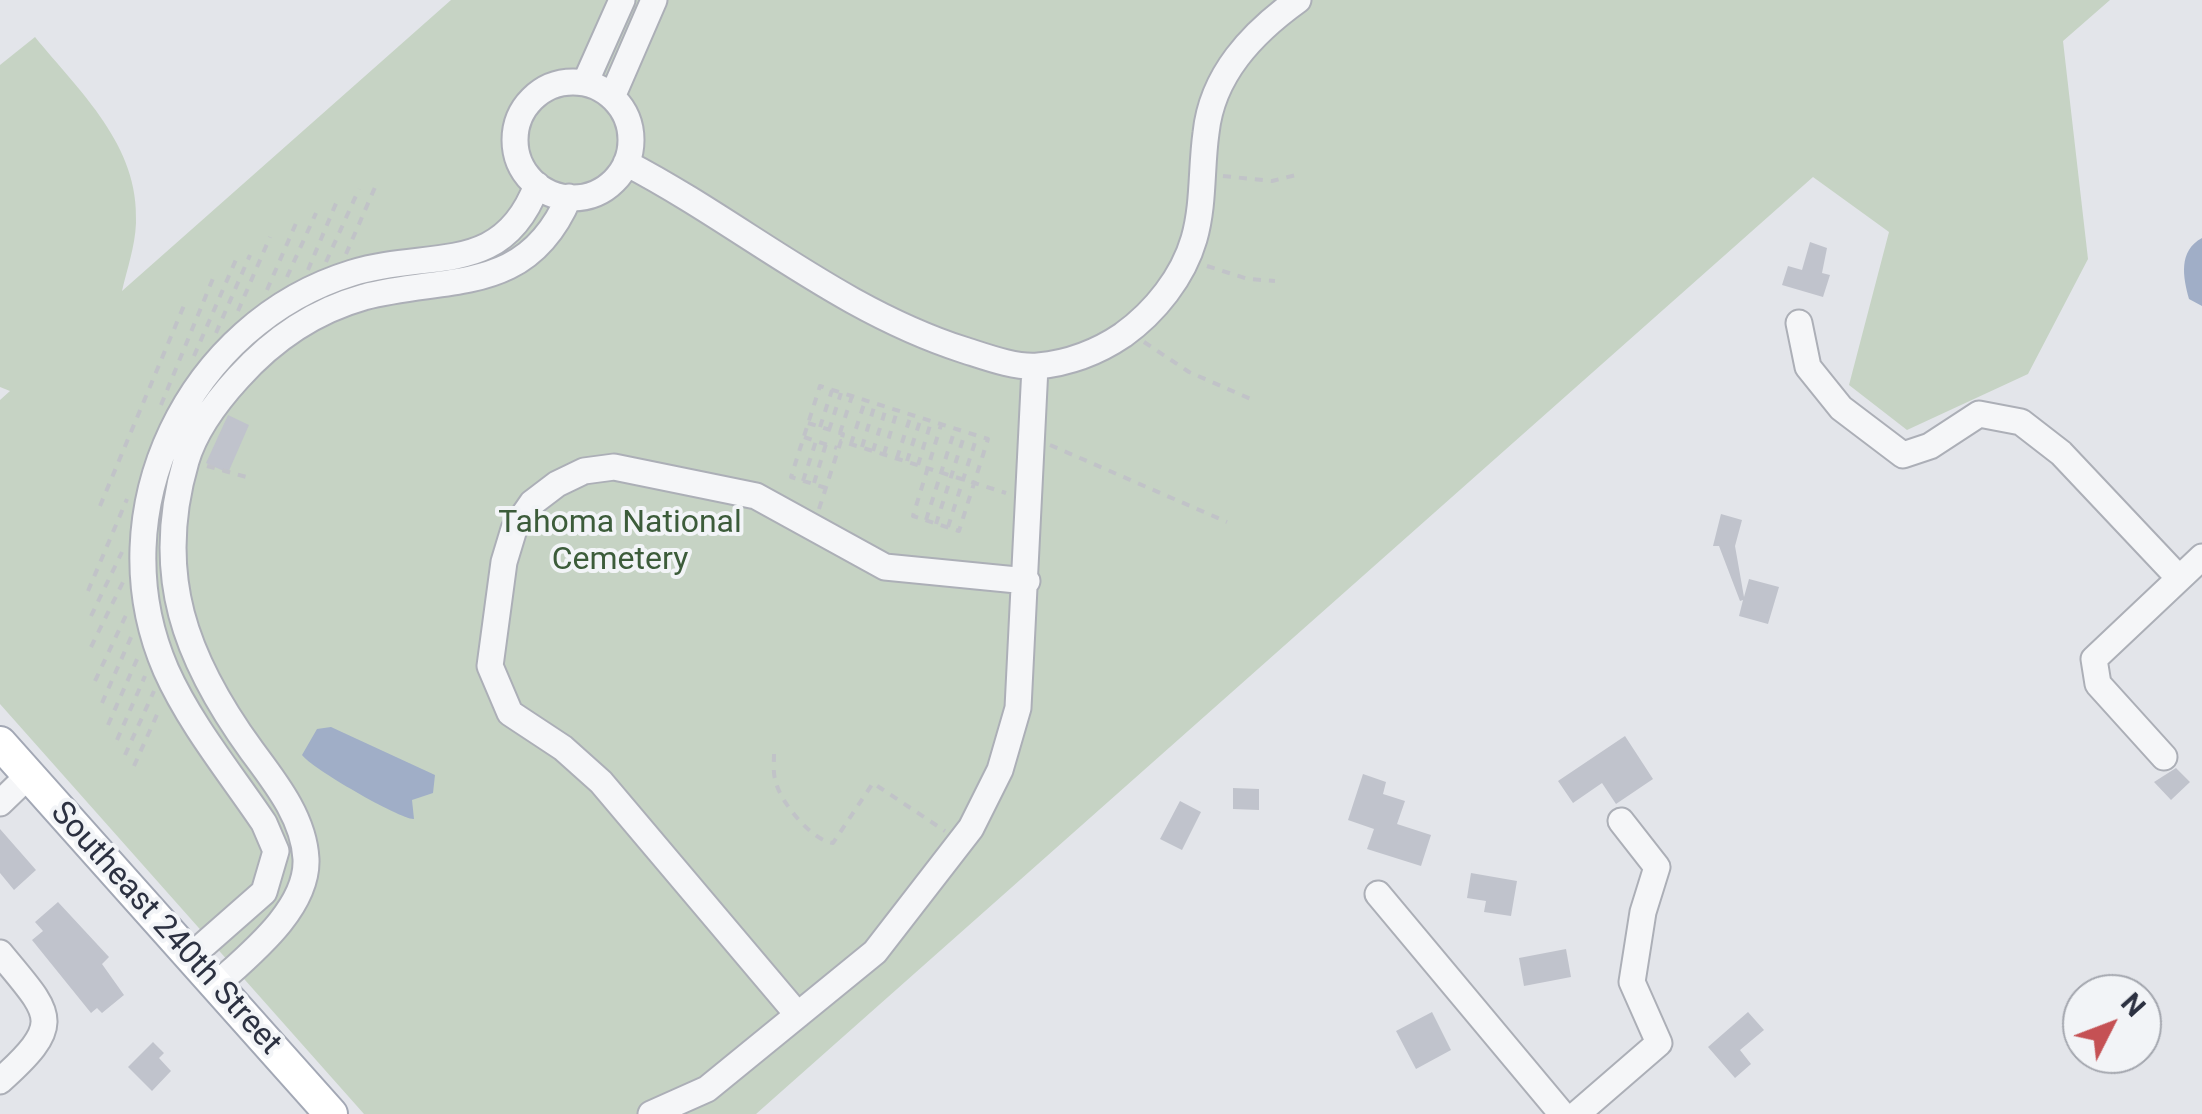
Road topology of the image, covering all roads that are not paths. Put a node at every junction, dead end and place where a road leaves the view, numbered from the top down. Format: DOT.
graph roads {
  1 [pos="622,0"];
  2 [pos="654,0"];
  3 [pos="1295,1"];
  4 [pos="585,83"];
  5 [pos="612,97"];
  6 [pos="626,163"];
  7 [pos="537,185"];
  8 [pos="569,198"];
  9 [pos="1799,323"];
  10 [pos="1035,367"];
  11 [pos="2202,557"];
  12 [pos="2179,578"];
  13 [pos="1027,581"];
  14 [pos="242,737"];
  15 [pos="0,743"];
  16 [pos="218,756"];
  17 [pos="2164,756"];
  18 [pos="28,776"];
  19 [pos="0,803"];
  20 [pos="1621,821"];
  21 [pos="1378,894"];
  22 [pos="240,914"];
  23 [pos="261,940"];
  24 [pos="0,953"];
  25 [pos="190,957"];
  26 [pos="216,985"];
  27 [pos="798,1014"];
  28 [pos="0,1081"];
  29 [pos="331,1114"];
  30 [pos="651,1114"];
  31 [pos="1562,1114"];
  32 [pos="1576,1114"];
  1 -- 4 [label="street"];
  2 -- 5 [label="street"];
  3 -- 10 [label="street"];
  4 -- 5 [label="street"];
  4 -- 7 [label="street"];
  5 -- 6 [label="street"];
  6 -- 8 [label="street"];
  6 -- 10 [label="street"];
  7 -- 8 [label="street"];
  7 -- 16 [label="street"];
  8 -- 14 [label="street"];
  9 -- 12 [label="street"];
  10 -- 13 [label="street"];
  11 -- 12 [label="street"];
  12 -- 17 [label="street"];
  13 -- 27 [label="street"];
  13 -- 27 [label="street"];
  14 -- 16 [label="street"];
  14 -- 23 [label="street"];
  15 -- 18 [label="main road, Southeast 240th Street"];
  16 -- 22 [label="street"];
  18 -- 19 [label="street"];
  18 -- 25 [label="main road, Southeast 240th Street"];
  20 -- 32 [label="street"];
  21 -- 31 [label="street"];
  22 -- 23 [label="street"];
  22 -- 25 [label="street"];
  23 -- 26 [label="street"];
  24 -- 28 [label="street"];
  25 -- 26 [label="main road, Southeast 240th Street"];
  26 -- 29 [label="main road, Southeast 240th Street"];
  27 -- 30 [label="street"];
}
